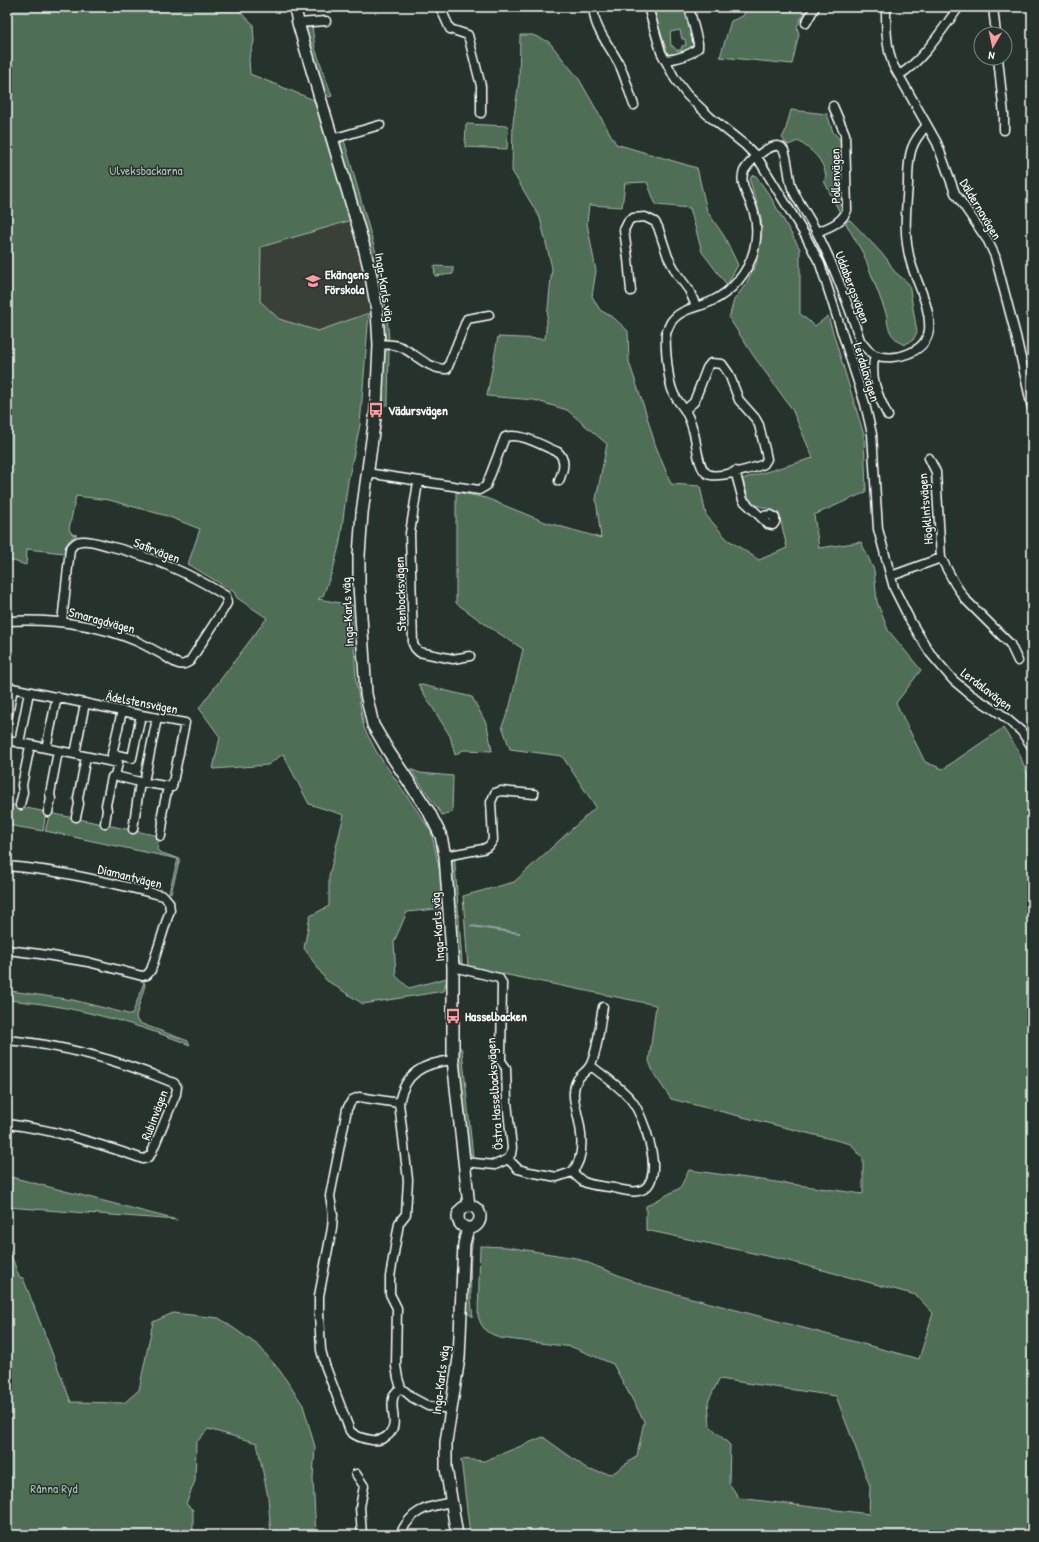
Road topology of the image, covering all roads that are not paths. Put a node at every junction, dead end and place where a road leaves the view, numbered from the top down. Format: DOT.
graph roads {
  1 [pos="295,7"];
  2 [pos="440,7"];
  3 [pos="594,7"];
  4 [pos="648,7"];
  5 [pos="689,7"];
  6 [pos="815,7"];
  7 [pos="886,7"];
  8 [pos="959,7"];
  9 [pos="992,7"];
  10 [pos="326,21"];
  11 [pos="298,23"];
  12 [pos="806,23"];
  13 [pos="995,26"];
  14 [pos="664,60"];
  15 [pos="999,66"];
  16 [pos="899,75"];
  17 [pos="634,105"];
  18 [pos="833,106"];
  19 [pos="482,113"];
  20 [pos="380,125"];
  21 [pos="927,125"];
  22 [pos="1004,130"];
  23 [pos="332,139"];
  24 [pos="758,157"];
  25 [pos="817,232"];
  26 [pos="631,291"];
  27 [pos="696,306"];
  28 [pos="489,315"];
  29 [pos="379,345"];
  30 [pos="875,354"];
  31 [pos="1032,408"];
  32 [pos="685,410"];
  33 [pos="888,416"];
  34 [pos="929,458"];
  35 [pos="735,471"];
  36 [pos="367,473"];
  37 [pos="559,481"];
  38 [pos="418,482"];
  39 [pos="761,516"];
  40 [pos="942,558"];
  41 [pos="891,576"];
  42 [pos="7,621"];
  43 [pos="62,622"];
  44 [pos="470,656"];
  45 [pos="1018,661"];
  46 [pos="185,664"];
  47 [pos="10,687"];
  48 [pos="29,692"];
  49 [pos="57,697"];
  50 [pos="85,703"];
  51 [pos="122,711"];
  52 [pos="141,716"];
  53 [pos="157,718"];
  54 [pos="7,720"];
  55 [pos="7,740"];
  56 [pos="19,743"];
  57 [pos="30,746"];
  58 [pos="1032,747"];
  59 [pos="46,748"];
  60 [pos="58,751"];
  61 [pos="74,754"];
  62 [pos="86,757"];
  63 [pos="119,759"];
  64 [pos="115,776"];
  65 [pos="142,782"];
  66 [pos="168,787"];
  67 [pos="534,794"];
  68 [pos="20,805"];
  69 [pos="48,812"];
  70 [pos="76,817"];
  71 [pos="105,823"];
  72 [pos="132,829"];
  73 [pos="161,836"];
  74 [pos="445,856"];
  75 [pos="7,866"];
  76 [pos="7,950"];
  77 [pos="453,967"];
  78 [pos="603,1007"];
  79 [pos="7,1040"];
  80 [pos="453,1060"];
  81 [pos="591,1066"];
  82 [pos="399,1103"];
  83 [pos="7,1124"];
  84 [pos="508,1159"];
  85 [pos="464,1162"];
  86 [pos="572,1172"];
  87 [pos="401,1388"];
  88 [pos="451,1409"];
  89 [pos="356,1474"];
  90 [pos="452,1502"];
  91 [pos="362,1535"];
  92 [pos="400,1535"];
  93 [pos="457,1535"];
  1 -- 11 [label="street, Inga-Karls väg"];
  2 -- 19 [label="street"];
  3 -- 17 [label="street"];
  4 -- 14 [label="street, Lerdalavägen"];
  5 -- 14 [label="street"];
  6 -- 12 [label="street"];
  7 -- 16 [label="street, Däldernavägen"];
  8 -- 16 [label="street"];
  9 -- 13 [label="street"];
  10 -- 11 [label="street"];
  11 -- 23 [label="street, Inga-Karls väg"];
  14 -- 24 [label="street, Lerdalavägen"];
  15 -- 22 [label="street"];
  16 -- 21 [label="street, Däldernavägen"];
  18 -- 25 [label="street, Pollenvägen"];
  20 -- 23 [label="street"];
  21 -- 30 [label="street"];
  21 -- 31 [label="street, Däldernavägen"];
  23 -- 29 [label="street, Inga-Karls väg"];
  24 -- 25 [label="street, Uddabergsvägen"];
  24 -- 27 [label="street"];
  24 -- 41 [label="street, Lerdalavägen"];
  25 -- 30 [label="street, Uddabergsvägen"];
  26 -- 27 [label="street"];
  27 -- 32 [label="street"];
  28 -- 29 [label="street"];
  29 -- 36 [label="street, Inga-Karls väg"];
  30 -- 33 [label="street"];
  32 -- 35 [label="street"];
  32 -- 35 [label="street"];
  34 -- 40 [label="street, Högklintsvägen"];
  35 -- 39 [label="street"];
  36 -- 38 [label="street"];
  36 -- 74 [label="street, Inga-Karls väg"];
  37 -- 38 [label="street"];
  38 -- 44 [label="street, Stenbocksvägen"];
  40 -- 41 [label="street, Högklintsvägen"];
  40 -- 45 [label="street, Högklintsvägen"];
  41 -- 58 [label="street, Lerdalavägen"];
  42 -- 43 [label="street, Smaragdvägen"];
  43 -- 46 [label="street, Smaragdvägen"];
  43 -- 46 [label="street, Safirvägen"];
  47 -- 48 [label="street, Ädelstensvägen"];
  47 -- 54 [label="street"];
  48 -- 49 [label="street, Ädelstensvägen"];
  48 -- 56 [label="street"];
  49 -- 50 [label="street, Ädelstensvägen"];
  49 -- 59 [label="street"];
  50 -- 51 [label="street, Ädelstensvägen"];
  50 -- 61 [label="street"];
  51 -- 52 [label="street, Ädelstensvägen"];
  51 -- 63 [label="street"];
  52 -- 53 [label="street, Ädelstensvägen"];
  52 -- 63 [label="street"];
  53 -- 65 [label="street"];
  53 -- 66 [label="street, Ädelstensvägen"];
  55 -- 56 [label="street"];
  56 -- 57 [label="street"];
  57 -- 59 [label="street"];
  57 -- 68 [label="street"];
  59 -- 60 [label="street"];
  60 -- 61 [label="street"];
  60 -- 69 [label="street"];
  61 -- 62 [label="street"];
  62 -- 63 [label="street"];
  62 -- 70 [label="street"];
  63 -- 64 [label="street"];
  64 -- 65 [label="street"];
  64 -- 71 [label="street"];
  65 -- 66 [label="street"];
  65 -- 72 [label="street"];
  66 -- 73 [label="street"];
  67 -- 74 [label="street"];
  74 -- 77 [label="street, Inga-Karls väg"];
  75 -- 76 [label="street, Diamantvägen"];
  77 -- 80 [label="street, Inga-Karls väg"];
  77 -- 84 [label="street, Östra Hasselbacksvägen"];
  78 -- 81 [label="street"];
  79 -- 83 [label="street, Rubinvägen"];
  80 -- 82 [label="street"];
  80 -- 85 [label="street, Inga-Karls väg"];
  81 -- 86 [label="street"];
  81 -- 86 [label="street"];
  82 -- 87 [label="street"];
  82 -- 87 [label="street"];
  84 -- 85 [label="street"];
  84 -- 86 [label="street"];
  85 -- 88 [label="street, Inga-Karls väg"];
  87 -- 88 [label="street"];
  88 -- 90 [label="street, Inga-Karls väg"];
  89 -- 91 [label="street"];
  90 -- 92 [label="street"];
  90 -- 93 [label="street, Inga-Karls väg"];
}
